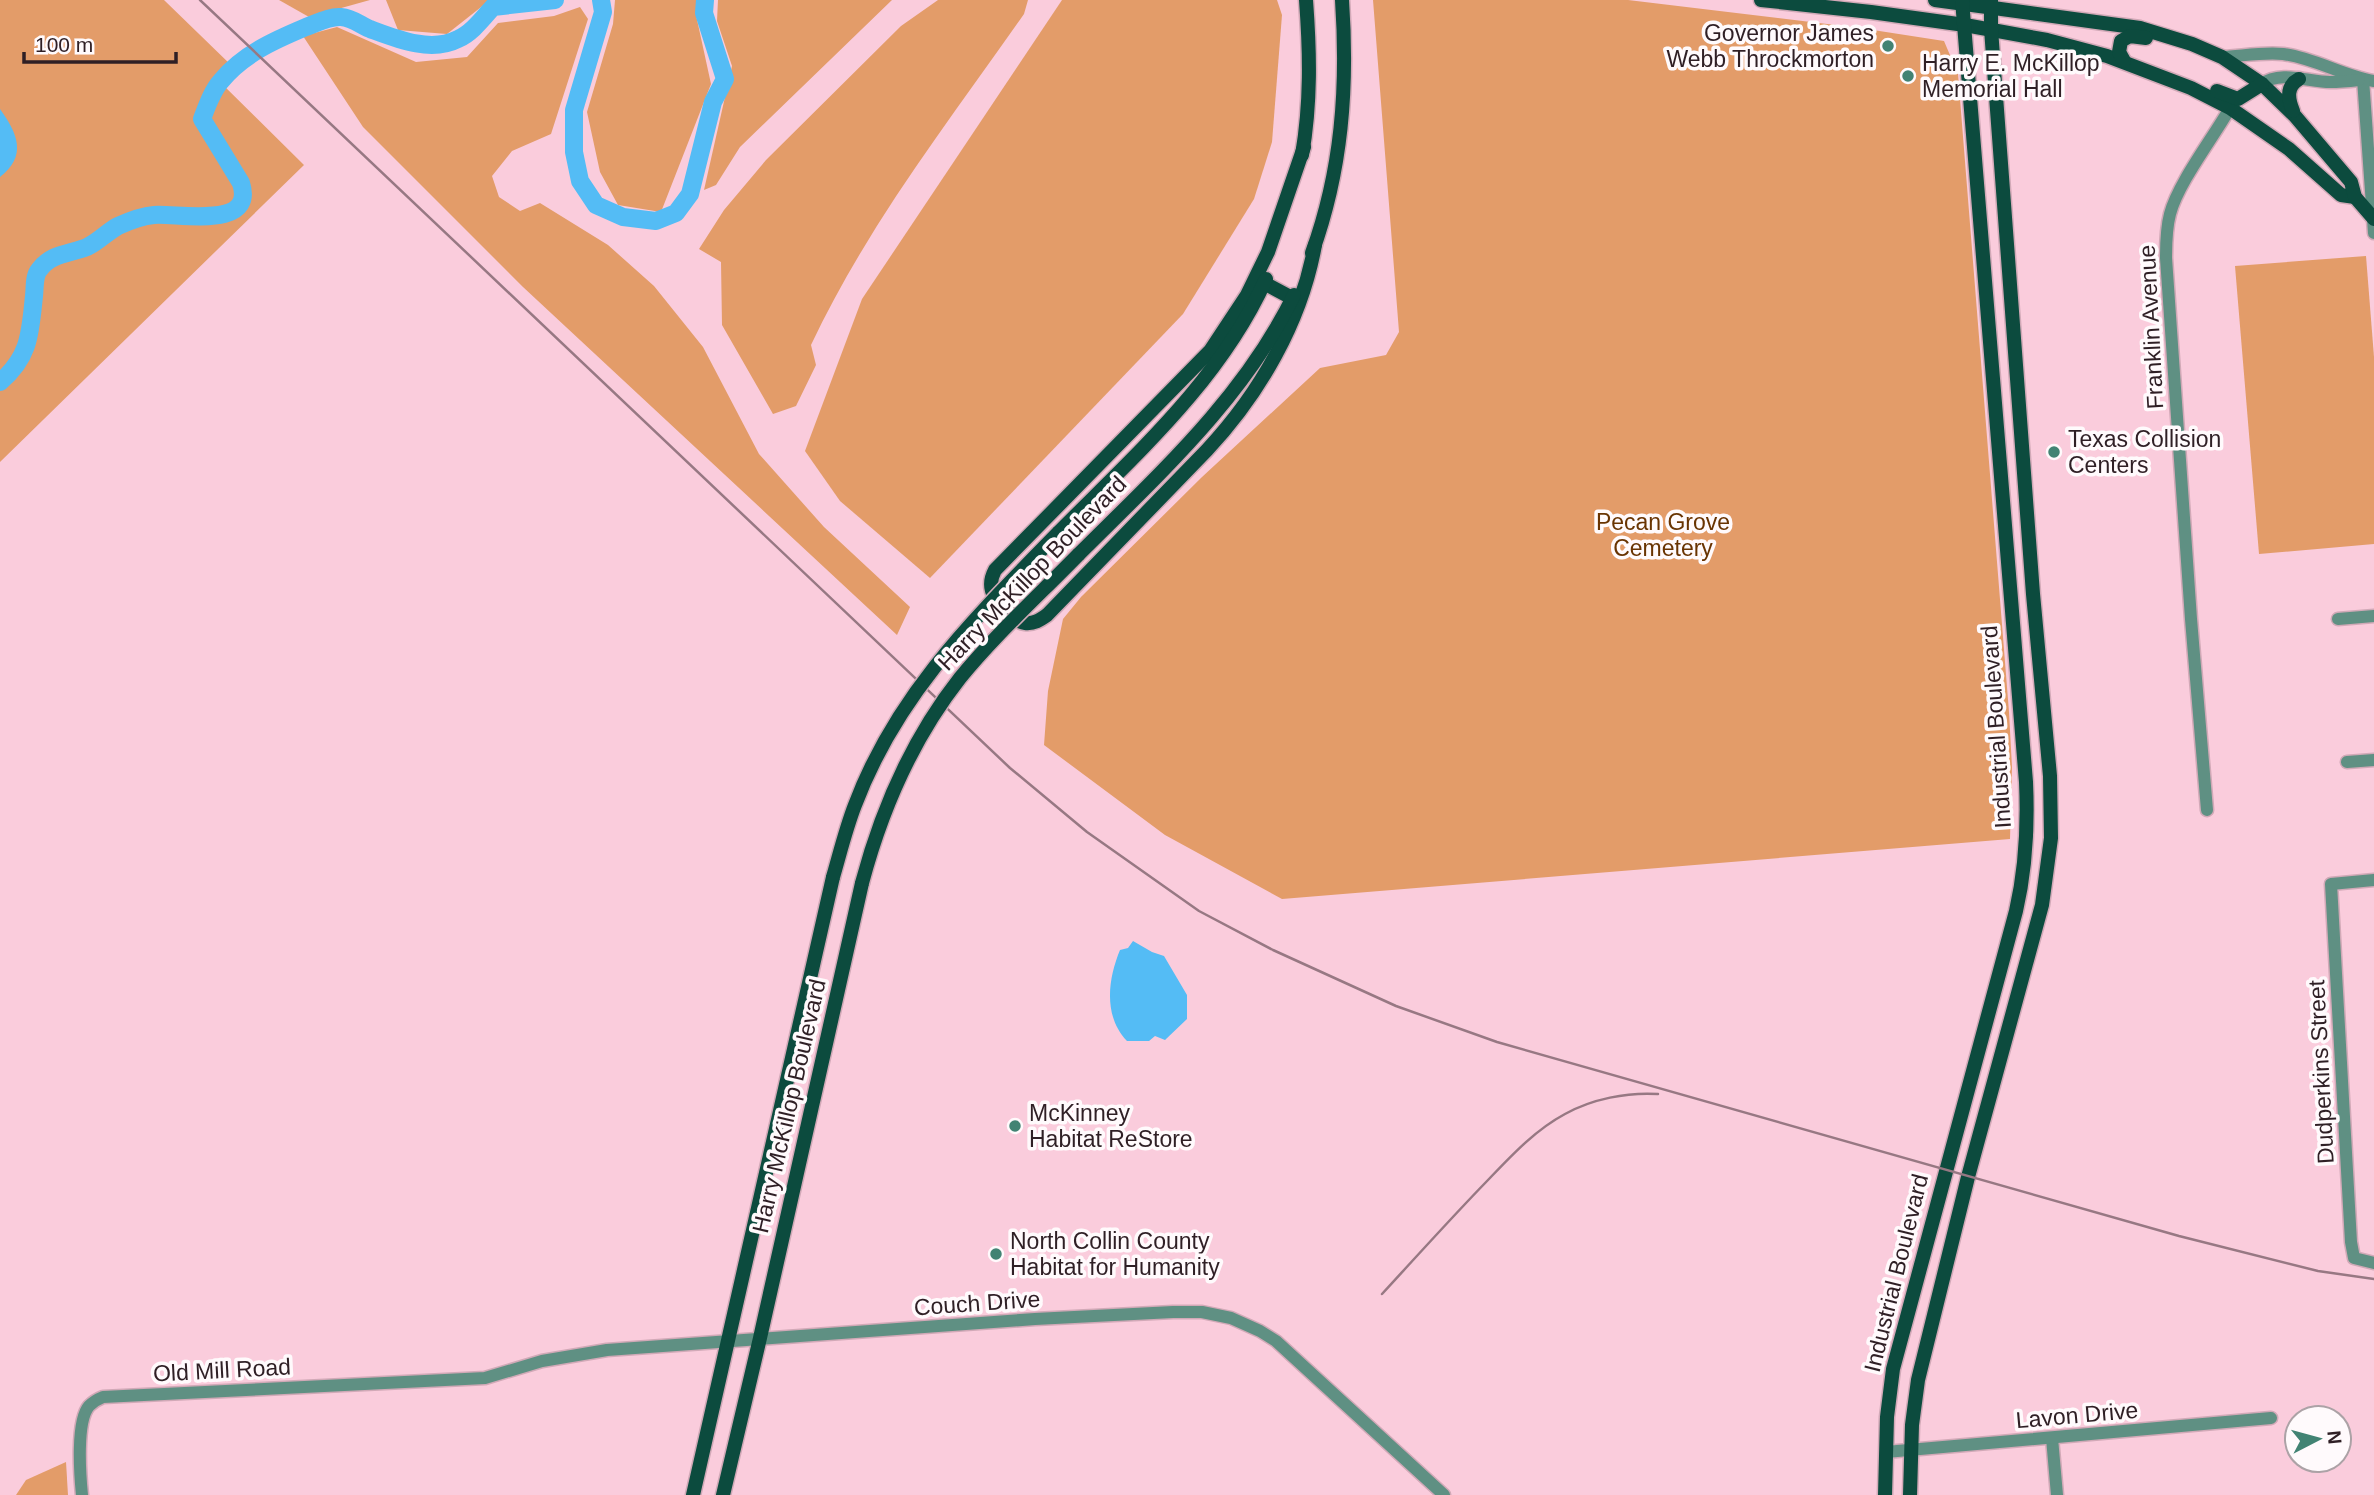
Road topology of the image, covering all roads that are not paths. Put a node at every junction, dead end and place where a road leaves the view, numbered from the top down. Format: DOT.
graph roads {
  1 [pos="1342,0"];
  2 [pos="1761,0"];
  3 [pos="1935,0"];
  4 [pos="1796,2"];
  5 [pos="1962,2"];
  6 [pos="1306,3"];
  7 [pos="1991,4"];
  8 [pos="1871,6"];
  9 [pos="1965,25"];
  10 [pos="1991,30"];
  11 [pos="2192,44"];
  12 [pos="2222,57"];
  13 [pos="2124,61"];
  14 [pos="2143,68"];
  15 [pos="2299,79"];
  16 [pos="2369,80"];
  17 [pos="2262,84"];
  18 [pos="2230,108"];
  19 [pos="2295,116"];
  20 [pos="1304,146"];
  21 [pos="2356,197"];
  22 [pos="2374,218"];
  23 [pos="2374,233"];
  24 [pos="1315,245"];
  25 [pos="1264,283"];
  26 [pos="1292,298"];
  27 [pos="2017,363"];
  28 [pos="1992,366"];
  29 [pos="2023,437"];
  30 [pos="1998,439"];
  31 [pos="2031,563"];
  32 [pos="2007,565"];
  33 [pos="2033,594"];
  34 [pos="2010,597"];
  35 [pos="2374,616"];
  36 [pos="2339,619"];
  37 [pos="2374,760"];
  38 [pos="2347,762"];
  39 [pos="2207,810"];
  40 [pos="2374,880"];
  41 [pos="1984,1024"];
  42 [pos="2009,1025"];
  43 [pos="1987,1112"];
  44 [pos="2374,1263"];
  45 [pos="760,1338"];
  46 [pos="727,1341"];
  47 [pos="450,1380"];
  48 [pos="2271,1418"];
  49 [pos="2052,1438"];
  50 [pos="1911,1450"];
  51 [pos="1886,1452"];
  52 [pos="82,1495"];
  53 [pos="693,1495"];
  54 [pos="723,1495"];
  55 [pos="1444,1495"];
  56 [pos="1885,1495"];
  57 [pos="1910,1495"];
  58 [pos="2057,1495"];
  1 -- 24 [label="main road, Harry McKillop Boulevard"];
  2 -- 4 [label="main road"];
  3 -- 5 [label="main road"];
  4 -- 8 [label="main road"];
  5 -- 7 [label="main road"];
  5 -- 9 [label="main road, Industrial Boulevard"];
  6 -- 20 [label="main road, Harry McKillop Boulevard"];
  7 -- 10 [label="main road, Industrial Boulevard"];
  7 -- 11 [label="main road"];
  8 -- 9 [label="main road"];
  9 -- 10 [label="main road"];
  9 -- 28 [label="main road, Industrial Boulevard"];
  10 -- 13 [label="main road"];
  10 -- 27 [label="main road, Industrial Boulevard"];
  11 -- 12 [label="main road"];
  11 -- 13 [label="main road"];
  12 -- 16 [label="street"];
  12 -- 17 [label="main road"];
  13 -- 14 [label="main road"];
  14 -- 17 [label="main road"];
  14 -- 18 [label="main road"];
  15 -- 16 [label="street"];
  15 -- 17 [label="street"];
  15 -- 19 [label="main road"];
  16 -- 22 [label="street"];
  17 -- 19 [label="main road"];
  18 -- 21 [label="main road"];
  18 -- 39 [label="street, Franklin Avenue"];
  19 -- 21 [label="main road"];
  20 -- 24 [label="main road"];
  20 -- 25 [label="main road, Harry McKillop Boulevard"];
  21 -- 22 [label="main road"];
  22 -- 23 [label="street"];
  24 -- 26 [label="main road, Harry McKillop Boulevard"];
  25 -- 26 [label="main road"];
  25 -- 46 [label="main road, Harry McKillop Boulevard, bridge"];
  26 -- 45 [label="main road, Harry McKillop Boulevard, bridge"];
  27 -- 28 [label="main road"];
  27 -- 29 [label="main road, Industrial Boulevard"];
  28 -- 30 [label="main road, Industrial Boulevard"];
  29 -- 30 [label="main road"];
  29 -- 31 [label="main road, Industrial Boulevard"];
  30 -- 32 [label="main road, Industrial Boulevard"];
  31 -- 32 [label="main road"];
  31 -- 33 [label="main road, Industrial Boulevard"];
  32 -- 34 [label="main road, Industrial Boulevard"];
  33 -- 34 [label="main road"];
  33 -- 42 [label="main road, Industrial Boulevard"];
  34 -- 41 [label="main road, Industrial Boulevard"];
  35 -- 36 [label="street"];
  37 -- 38 [label="street"];
  40 -- 44 [label="street, Dudperkins Street"];
  41 -- 42 [label="main road"];
  41 -- 43 [label="main road"];
  41 -- 51 [label="main road, Industrial Boulevard"];
  42 -- 43 [label="main road, Industrial Boulevard"];
  43 -- 50 [label="main road, Industrial Boulevard"];
  45 -- 46 [label="street, Couch Drive"];
  45 -- 54 [label="main road, Harry McKillop Boulevard"];
  45 -- 55 [label="street, Couch Drive"];
  46 -- 47 [label="street, Couch Drive"];
  46 -- 53 [label="main road, Harry McKillop Boulevard"];
  47 -- 52 [label="street, Old Mill Road"];
  48 -- 49 [label="street, Lavon Drive"];
  49 -- 50 [label="street, Lavon Drive"];
  49 -- 58 [label="street"];
  50 -- 51 [label="street, Lavon Drive"];
  50 -- 57 [label="main road, Industrial Boulevard"];
  51 -- 56 [label="main road, Industrial Boulevard"];
}
